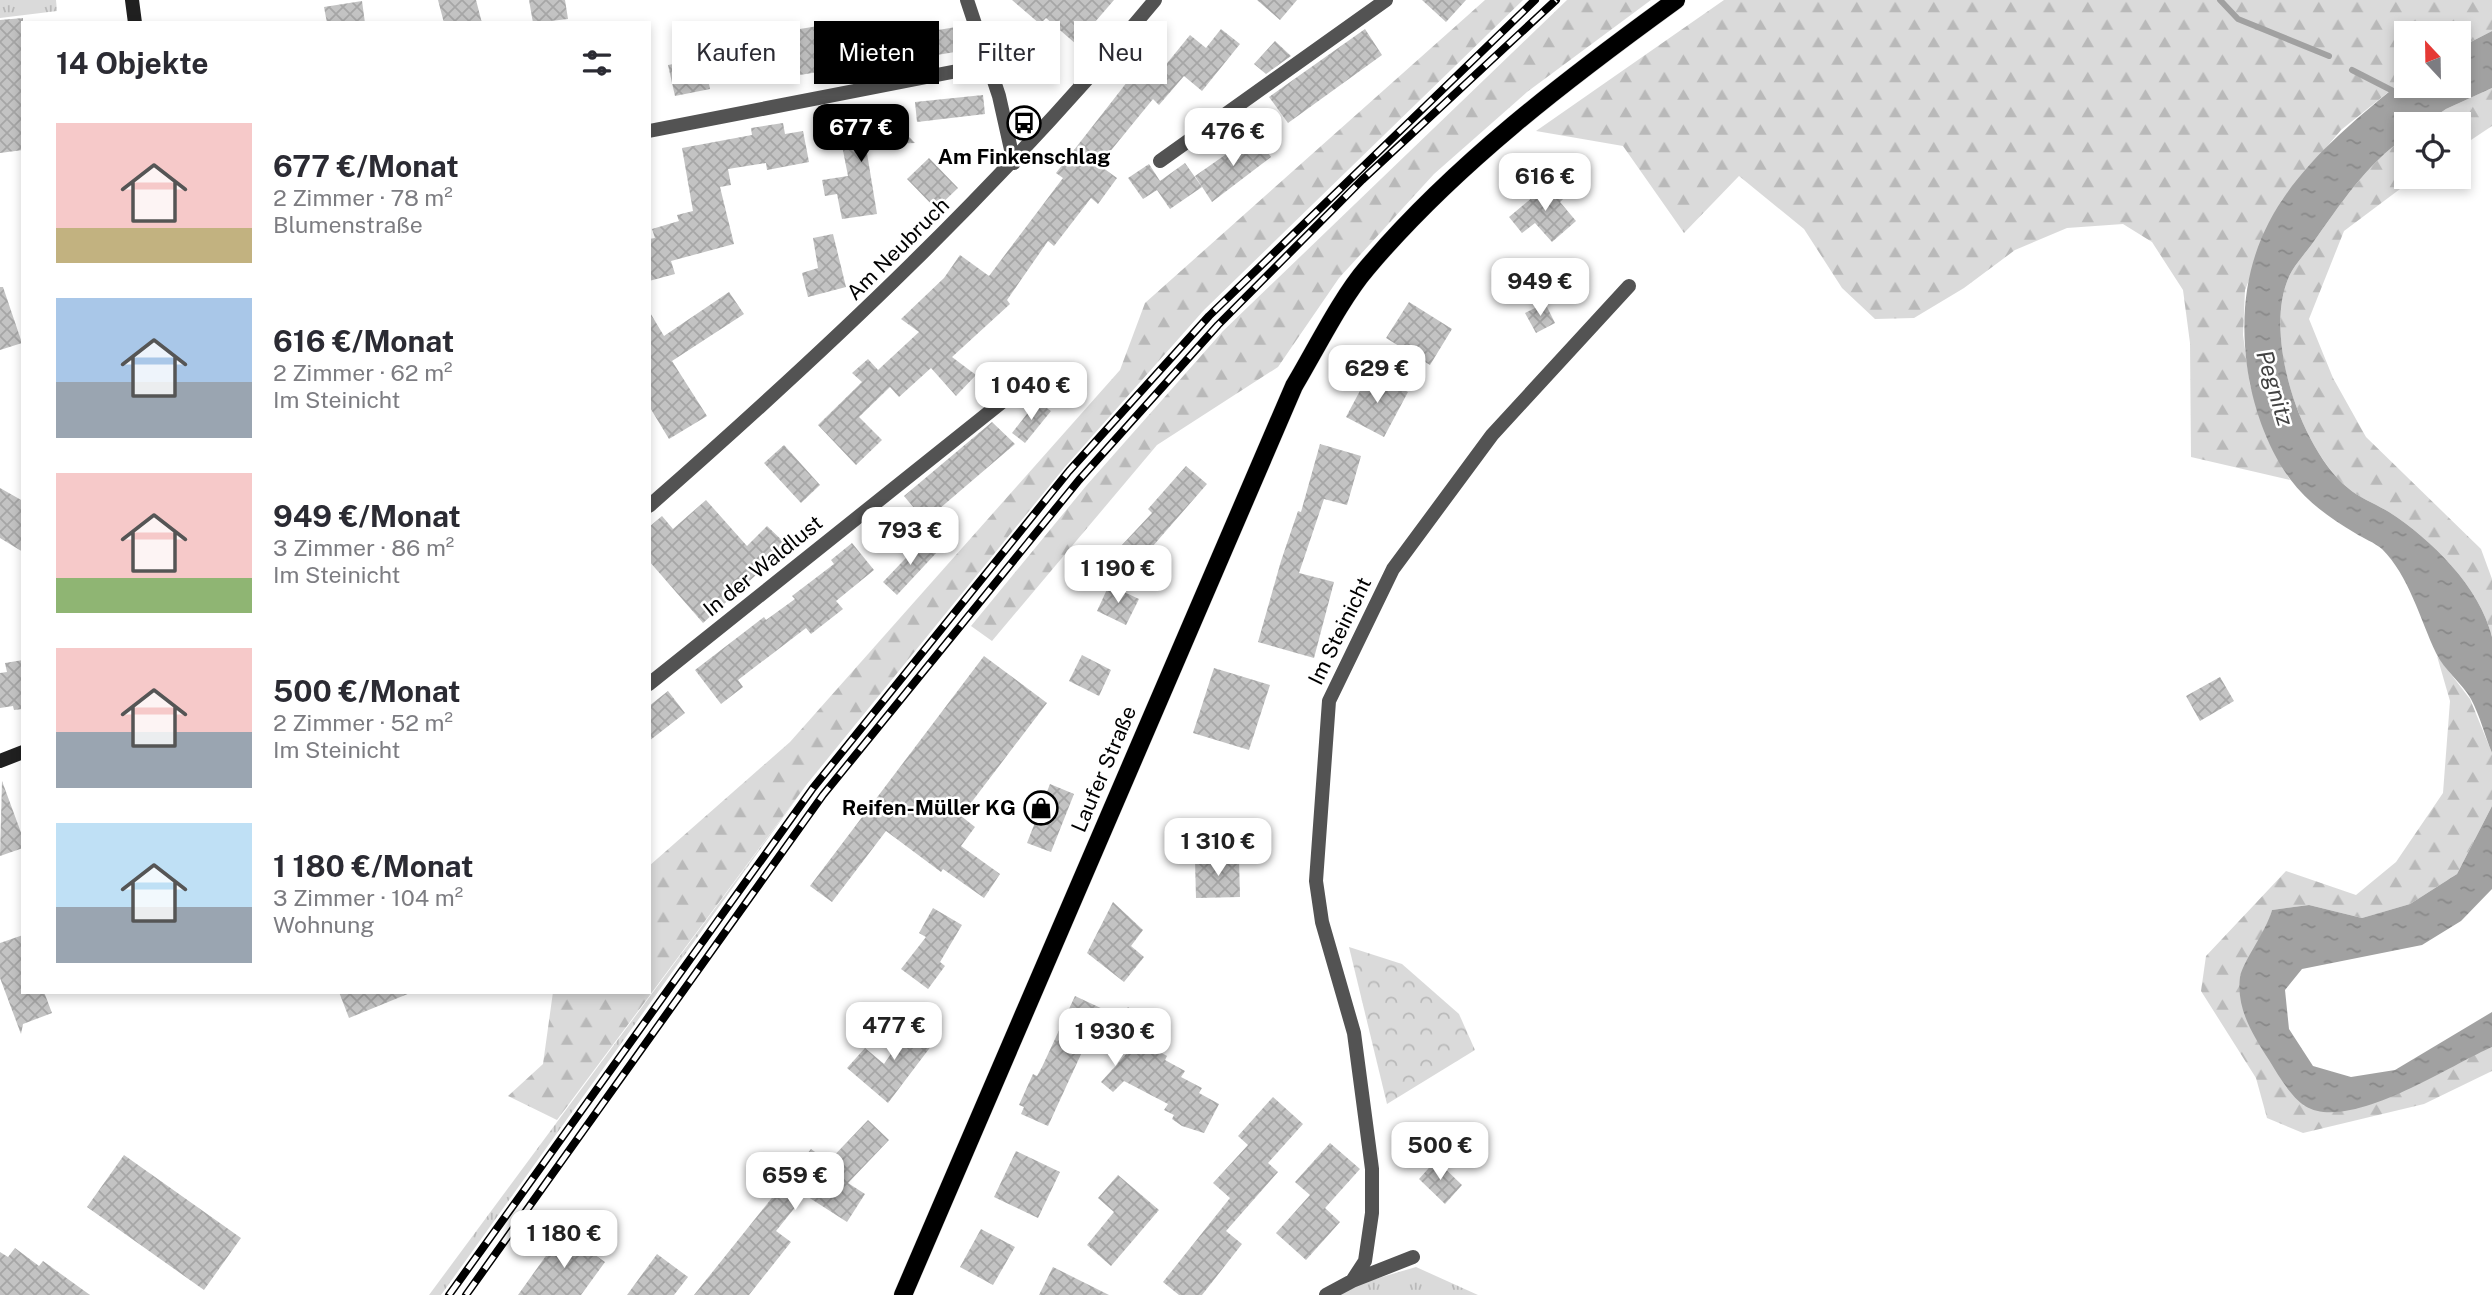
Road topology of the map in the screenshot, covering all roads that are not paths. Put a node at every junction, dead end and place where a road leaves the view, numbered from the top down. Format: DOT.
graph roads {
  1 [pos="132,0"];
  2 [pos="967,0"];
  3 [pos="1155,0"];
  4 [pos="1386,0"];
  5 [pos="1676,0"];
  6 [pos="135,21"];
  7 [pos="974,21"];
  8 [pos="953,72"];
  9 [pos="993,84"];
  10 [pos="651,131"];
  11 [pos="1160,160"];
  12 [pos="1014,163"];
  13 [pos="1629,286"];
  14 [pos="1002,402"];
  15 [pos="651,504"];
  16 [pos="651,682"];
  17 [pos="21,753"];
  18 [pos="0,761"];
  19 [pos="1413,1257"];
  20 [pos="1352,1280"];
  21 [pos="903,1295"];
  22 [pos="1326,1295"];
  1 -- 6 [label="street"];
  2 -- 7 [label="street"];
  3 -- 12 [label="street, Am Neubruch"];
  4 -- 11 [label="street"];
  5 -- 21 [label="main road, Laufer Straße"];
  8 -- 10 [label="street"];
  9 -- 12 [label="street"];
  12 -- 15 [label="street, Am Neubruch"];
  13 -- 20 [label="street, Im Steinicht"];
  14 -- 16 [label="street, In der Waldlust"];
  17 -- 18 [label="street"];
  19 -- 20 [label="street"];
  20 -- 22 [label="street"];
}
